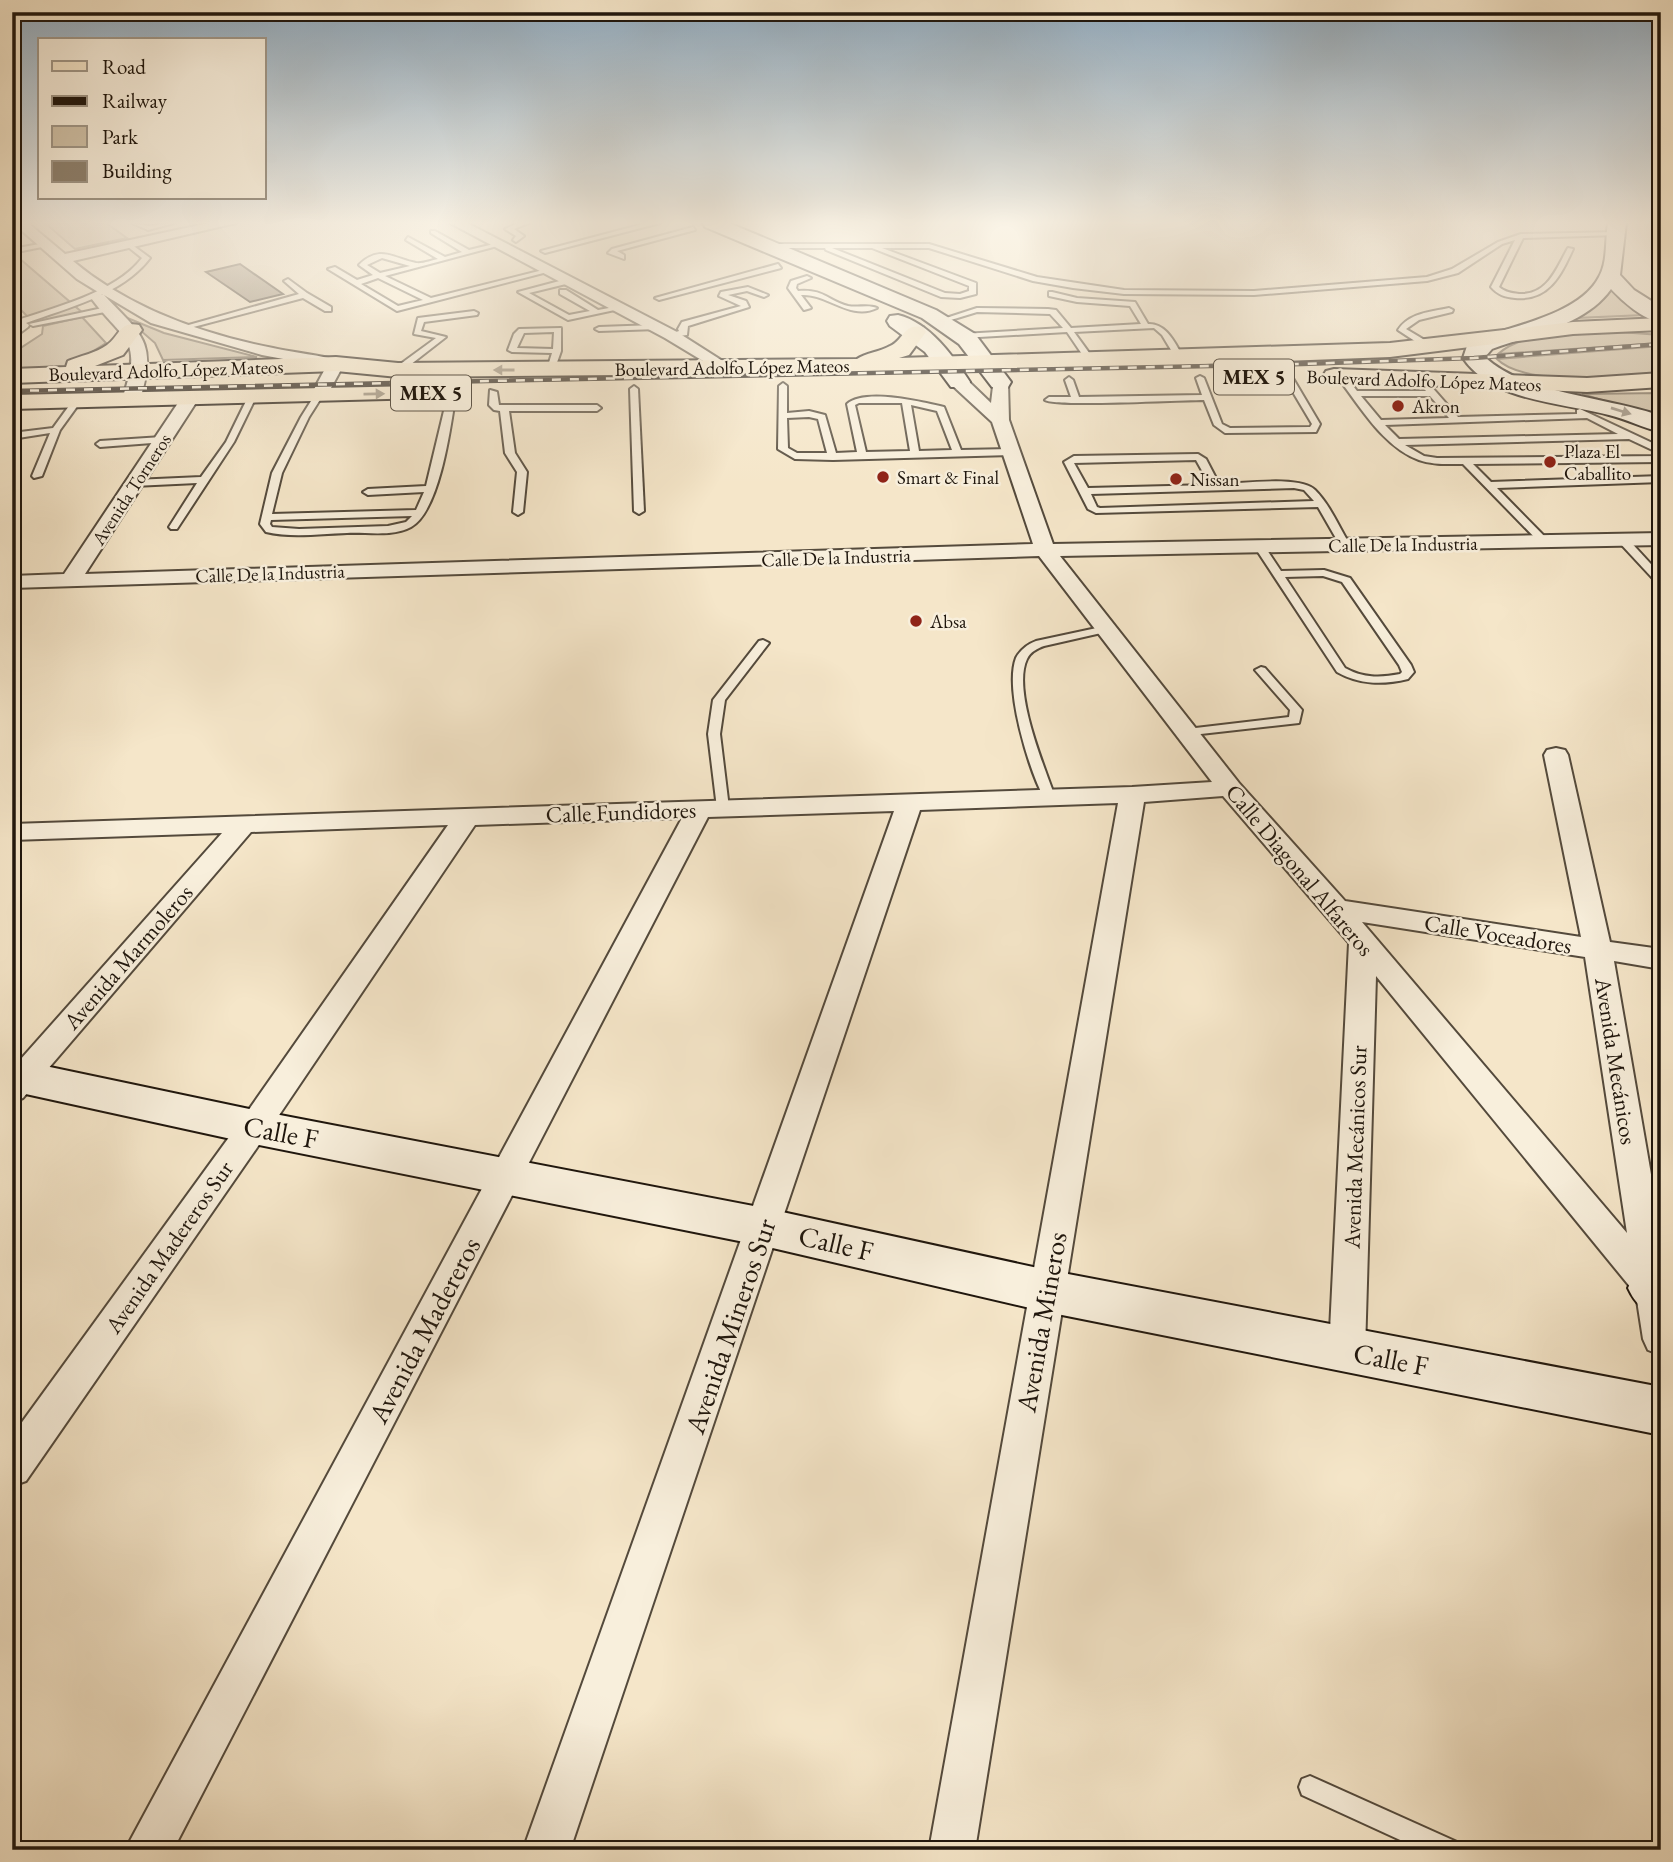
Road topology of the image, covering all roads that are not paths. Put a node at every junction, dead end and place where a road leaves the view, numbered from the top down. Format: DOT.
graph roads {
  1 [pos="54,310"];
  2 [pos="102,310"];
  3 [pos="108,310"];
  4 [pos="136,310"];
  5 [pos="249,310"];
  6 [pos="552,310"];
  7 [pos="594,310"];
  8 [pos="612,310"];
  9 [pos="623,310"];
  10 [pos="736,310"];
  11 [pos="876,310"];
  12 [pos="918,310"];
  13 [pos="1136,310"];
  14 [pos="1449,310"];
  15 [pos="1573,310"];
  16 [pos="474,313"];
  17 [pos="598,313"];
  18 [pos="941,321"];
  19 [pos="1661,324"];
  20 [pos="24,325"];
  21 [pos="1145,325"];
  22 [pos="12,326"];
  23 [pos="655,327"];
  24 [pos="182,328"];
  25 [pos="599,329"];
  26 [pos="131,330"];
  27 [pos="1069,330"];
  28 [pos="915,332"];
  29 [pos="671,335"];
  30 [pos="12,337"];
  31 [pos="1502,337"];
  32 [pos="964,338"];
  33 [pos="1430,347"];
  34 [pos="1180,358"];
  35 [pos="554,360"];
  36 [pos="336,364"];
  37 [pos="856,366"];
  38 [pos="724,367"];
  39 [pos="141,370"];
  40 [pos="398,370"];
  41 [pos="952,373"];
  42 [pos="993,373"];
  43 [pos="15,376"];
  44 [pos="1076,376"];
  45 [pos="1341,376"];
  46 [pos="1288,377"];
  47 [pos="1661,380"];
  48 [pos="1508,382"];
  49 [pos="783,386"];
  50 [pos="1426,386"];
  51 [pos="1203,388"];
  52 [pos="634,389"];
  53 [pos="452,393"];
  54 [pos="1546,393"];
  55 [pos="1356,394"];
  56 [pos="319,395"];
  57 [pos="252,397"];
  58 [pos="190,398"];
  59 [pos="131,399"];
  60 [pos="499,400"];
  61 [pos="1049,400"];
  62 [pos="77,401"];
  63 [pos="906,401"];
  64 [pos="12,402"];
  65 [pos="597,408"];
  66 [pos="783,416"];
  67 [pos="1586,416"];
  68 [pos="1000,420"];
  69 [pos="1456,420"];
  70 [pos="1380,423"];
  71 [pos="1661,425"];
  72 [pos="55,430"];
  73 [pos="12,436"];
  74 [pos="1633,436"];
  75 [pos="162,440"];
  76 [pos="1398,442"];
  77 [pos="100,444"];
  78 [pos="1661,450"];
  79 [pos="1011,452"];
  80 [pos="958,454"];
  81 [pos="915,455"];
  82 [pos="862,456"];
  83 [pos="833,457"];
  84 [pos="1661,459"];
  85 [pos="1465,461"];
  86 [pos="37,476"];
  87 [pos="1661,479"];
  88 [pos="204,480"];
  89 [pos="134,483"];
  90 [pos="1492,485"];
  91 [pos="1214,486"];
  92 [pos="432,489"];
  93 [pos="1085,491"];
  94 [pos="368,492"];
  95 [pos="1319,504"];
  96 [pos="639,511"];
  97 [pos="518,512"];
  98 [pos="420,513"];
  99 [pos="267,517"];
  100 [pos="174,527"];
  101 [pos="1622,539"];
  102 [pos="1661,539"];
  103 [pos="1544,541"];
  104 [pos="1345,545"];
  105 [pos="1259,546"];
  106 [pos="1045,551"];
  107 [pos="1277,574"];
  108 [pos="71,579"];
  109 [pos="1661,581"];
  110 [pos="12,582"];
  111 [pos="1106,629"];
  112 [pos="763,643"];
  113 [pos="1261,670"];
  114 [pos="1188,733"];
  115 [pos="1556,755"];
  116 [pos="1230,788"];
  117 [pos="1132,795"];
  118 [pos="1049,797"];
  119 [pos="910,801"];
  120 [pos="711,809"];
  121 [pos="467,817"];
  122 [pos="245,823"];
  123 [pos="13,833"];
  124 [pos="1336,909"];
  125 [pos="1363,944"];
  126 [pos="1598,950"];
  127 [pos="1661,959"];
  128 [pos="16,1081"];
  129 [pos="254,1127"];
  130 [pos="506,1176"];
  131 [pos="764,1227"];
  132 [pos="1047,1291"];
  133 [pos="1656,1292"];
  134 [pos="1661,1339"];
  135 [pos="1347,1351"];
  136 [pos="1661,1411"];
  137 [pos="12,1468"];
  138 [pos="1310,1787"];
  139 [pos="148,1850"];
  140 [pos="546,1850"];
  141 [pos="952,1850"];
  142 [pos="1449,1850"];
  1 -- 22 [label="lane"];
  2 -- 20 [label="lane"];
  3 -- 26 [label="street"];
  4 -- 24 [label="street"];
  5 -- 24 [label="lane"];
  6 -- 17 [label="lane"];
  7 -- 17 [label="lane"];
  8 -- 17 [label="lane"];
  9 -- 23 [label="street"];
  10 -- 29 [label="lane"];
  11 -- 28 [label="street"];
  12 -- 18 [label="street"];
  13 -- 21 [label="lane"];
  14 -- 33 [label="lane"];
  15 -- 31 [label="street"];
  16 -- 40 [label="lane"];
  18 -- 27 [label="lane"];
  18 -- 32 [label="street"];
  19 -- 31 [label="main road, Boulevard Adolfo López Mateos / MEX 5"];
  20 -- 22 [label="lane"];
  20 -- 30 [label="lane"];
  21 -- 27 [label="lane"];
  21 -- 34 [label="lane"];
  23 -- 25 [label="lane"];
  23 -- 29 [label="street"];
  24 -- 36 [label="street"];
  26 -- 39 [label="street"];
  26 -- 43 [label="main road"];
  27 -- 32 [label="lane"];
  27 -- 44 [label="lane"];
  28 -- 37 [label="main road"];
  28 -- 41 [label="street"];
  29 -- 38 [label="street"];
  31 -- 33 [label="main road, Boulevard Adolfo López Mateos / MEX 5"];
  31 -- 48 [label="street"];
  32 -- 42 [label="street"];
  32 -- 44 [label="main road"];
  33 -- 34 [label="main road, Boulevard Adolfo López Mateos / MEX 5"];
  34 -- 44 [label="main road, Boulevard Adolfo López Mateos / MEX 5"];
  35 -- 35 [label="lane"];
  35 -- 38 [label="main road, Boulevard Adolfo López Mateos / MEX 5"];
  35 -- 40 [label="main road, Boulevard Adolfo López Mateos / MEX 5, one-way"];
  36 -- 39 [label="main road, Boulevard Adolfo López Mateos / MEX 5"];
  36 -- 40 [label="main road, Boulevard Adolfo López Mateos / MEX 5"];
  36 -- 56 [label="street"];
  37 -- 38 [label="main road, Boulevard Adolfo López Mateos / MEX 5"];
  37 -- 41 [label="main road, Boulevard Adolfo López Mateos / MEX 5"];
  39 -- 43 [label="main road, Boulevard Adolfo López Mateos / MEX 5"];
  39 -- 59 [label="street"];
  41 -- 42 [label="main road, Boulevard Adolfo López Mateos / MEX 5"];
  41 -- 49 [label="main road, Boulevard Adolfo López Mateos / MEX 5"];
  41 -- 68 [label="street, Calle Diagonal Alfareros"];
  42 -- 44 [label="main road, Boulevard Adolfo López Mateos / MEX 5"];
  42 -- 68 [label="street, Calle Diagonal Alfareros"];
  44 -- 51 [label="main road, Boulevard Adolfo López Mateos / MEX 5"];
  44 -- 61 [label="lane"];
  45 -- 46 [label="main road, Boulevard Adolfo López Mateos / MEX 5"];
  45 -- 50 [label="main road, Boulevard Adolfo López Mateos / MEX 5"];
  45 -- 55 [label="lane"];
  46 -- 51 [label="main road, Boulevard Adolfo López Mateos / MEX 5"];
  46 -- 51 [label="lane"];
  47 -- 48 [label="main road, Boulevard Adolfo López Mateos / MEX 5"];
  48 -- 50 [label="main road, Boulevard Adolfo López Mateos / MEX 5"];
  48 -- 54 [label="street"];
  49 -- 52 [label="main road, Boulevard Adolfo López Mateos / MEX 5"];
  49 -- 66 [label="lane"];
  50 -- 55 [label="lane"];
  50 -- 69 [label="lane"];
  52 -- 60 [label="main road, Boulevard Adolfo López Mateos / MEX 5"];
  52 -- 96 [label="lane"];
  56 -- 53 [label="main road, Boulevard Adolfo López Mateos / MEX 5, one-way"];
  53 -- 60 [label="main road, Boulevard Adolfo López Mateos / MEX 5"];
  53 -- 92 [label="lane"];
  54 -- 67 [label="lane"];
  54 -- 71 [label="street, one-way"];
  55 -- 70 [label="lane"];
  56 -- 57 [label="main road, Boulevard Adolfo López Mateos / MEX 5"];
  56 -- 99 [label="lane"];
  57 -- 58 [label="main road, Boulevard Adolfo López Mateos / MEX 5"];
  57 -- 88 [label="lane"];
  58 -- 59 [label="main road, Boulevard Adolfo López Mateos / MEX 5"];
  58 -- 75 [label="street, Avenida Torneros"];
  59 -- 62 [label="main road, Boulevard Adolfo López Mateos / MEX 5"];
  60 -- 65 [label="lane"];
  60 -- 97 [label="lane"];
  62 -- 64 [label="main road, Boulevard Adolfo López Mateos / MEX 5"];
  62 -- 72 [label="lane"];
  63 -- 80 [label="lane"];
  63 -- 81 [label="lane"];
  63 -- 82 [label="lane"];
  66 -- 83 [label="lane"];
  66 -- 83 [label="lane"];
  67 -- 69 [label="lane"];
  67 -- 74 [label="lane"];
  68 -- 79 [label="street, Calle Diagonal Alfareros"];
  69 -- 70 [label="lane"];
  70 -- 76 [label="lane"];
  72 -- 73 [label="lane"];
  72 -- 86 [label="lane"];
  74 -- 76 [label="lane"];
  74 -- 78 [label="lane"];
  75 -- 77 [label="lane"];
  75 -- 89 [label="street, Avenida Torneros"];
  76 -- 85 [label="lane"];
  79 -- 80 [label="lane"];
  79 -- 106 [label="street, Calle Diagonal Alfareros"];
  80 -- 81 [label="lane"];
  81 -- 82 [label="lane"];
  82 -- 83 [label="lane"];
  84 -- 85 [label="lane"];
  85 -- 90 [label="lane"];
  87 -- 90 [label="lane"];
  88 -- 89 [label="lane"];
  88 -- 100 [label="lane"];
  89 -- 108 [label="street, Avenida Torneros"];
  90 -- 103 [label="lane"];
  91 -- 93 [label="lane"];
  91 -- 93 [label="lane"];
  91 -- 95 [label="lane"];
  92 -- 94 [label="lane"];
  92 -- 98 [label="lane"];
  93 -- 95 [label="lane"];
  95 -- 104 [label="lane"];
  98 -- 99 [label="lane"];
  98 -- 99 [label="lane"];
  101 -- 102 [label="street, Calle De la Industria"];
  101 -- 103 [label="street, Calle De la Industria"];
  101 -- 109 [label="lane"];
  103 -- 104 [label="street, Calle De la Industria"];
  104 -- 105 [label="street, Calle De la Industria"];
  105 -- 106 [label="street, Calle De la Industria"];
  105 -- 107 [label="lane"];
  106 -- 108 [label="street, Calle De la Industria"];
  106 -- 111 [label="street, Calle Diagonal Alfareros"];
  107 -- 107 [label="lane"];
  108 -- 110 [label="street, Calle De la Industria"];
  111 -- 114 [label="street, Calle Diagonal Alfareros"];
  111 -- 118 [label="lane"];
  112 -- 120 [label="lane"];
  113 -- 114 [label="lane"];
  114 -- 116 [label="street, Calle Diagonal Alfareros"];
  115 -- 126 [label="street, Avenida Mecánicos"];
  116 -- 117 [label="street, Calle Fundidores"];
  116 -- 124 [label="street, Calle Diagonal Alfareros"];
  117 -- 118 [label="street, Calle Fundidores"];
  117 -- 132 [label="street, Avenida Mineros"];
  118 -- 119 [label="street, Calle Fundidores"];
  119 -- 120 [label="street, Calle Fundidores"];
  119 -- 131 [label="street, Avenida Mineros Sur"];
  120 -- 121 [label="street, Calle Fundidores"];
  120 -- 130 [label="street, Avenida Madereros"];
  121 -- 122 [label="street, Calle Fundidores"];
  121 -- 129 [label="street, Avenida Madereros Sur"];
  122 -- 123 [label="street, Calle Fundidores"];
  122 -- 128 [label="street, Avenida Marmoleros"];
  124 -- 125 [label="street, Calle Diagonal Alfareros"];
  124 -- 126 [label="street, Calle Voceadores"];
  125 -- 133 [label="street, Calle Diagonal Alfareros"];
  125 -- 135 [label="street, Avenida Mecánicos Sur"];
  126 -- 127 [label="street, Calle Voceadores"];
  126 -- 133 [label="street, Avenida Mecánicos"];
  128 -- 129 [label="street, Calle F"];
  129 -- 130 [label="street, Calle F"];
  129 -- 137 [label="street, Avenida Madereros Sur"];
  130 -- 131 [label="street, Calle F"];
  130 -- 139 [label="street, Avenida Madereros"];
  131 -- 132 [label="street, Calle F"];
  131 -- 140 [label="street, Avenida Mineros Sur"];
  132 -- 135 [label="street, Calle F"];
  132 -- 141 [label="street, Avenida Mineros"];
  133 -- 134 [label="street, Avenida Mecánicos"];
  135 -- 136 [label="street, Calle F"];
  138 -- 142 [label="lane"];
}
